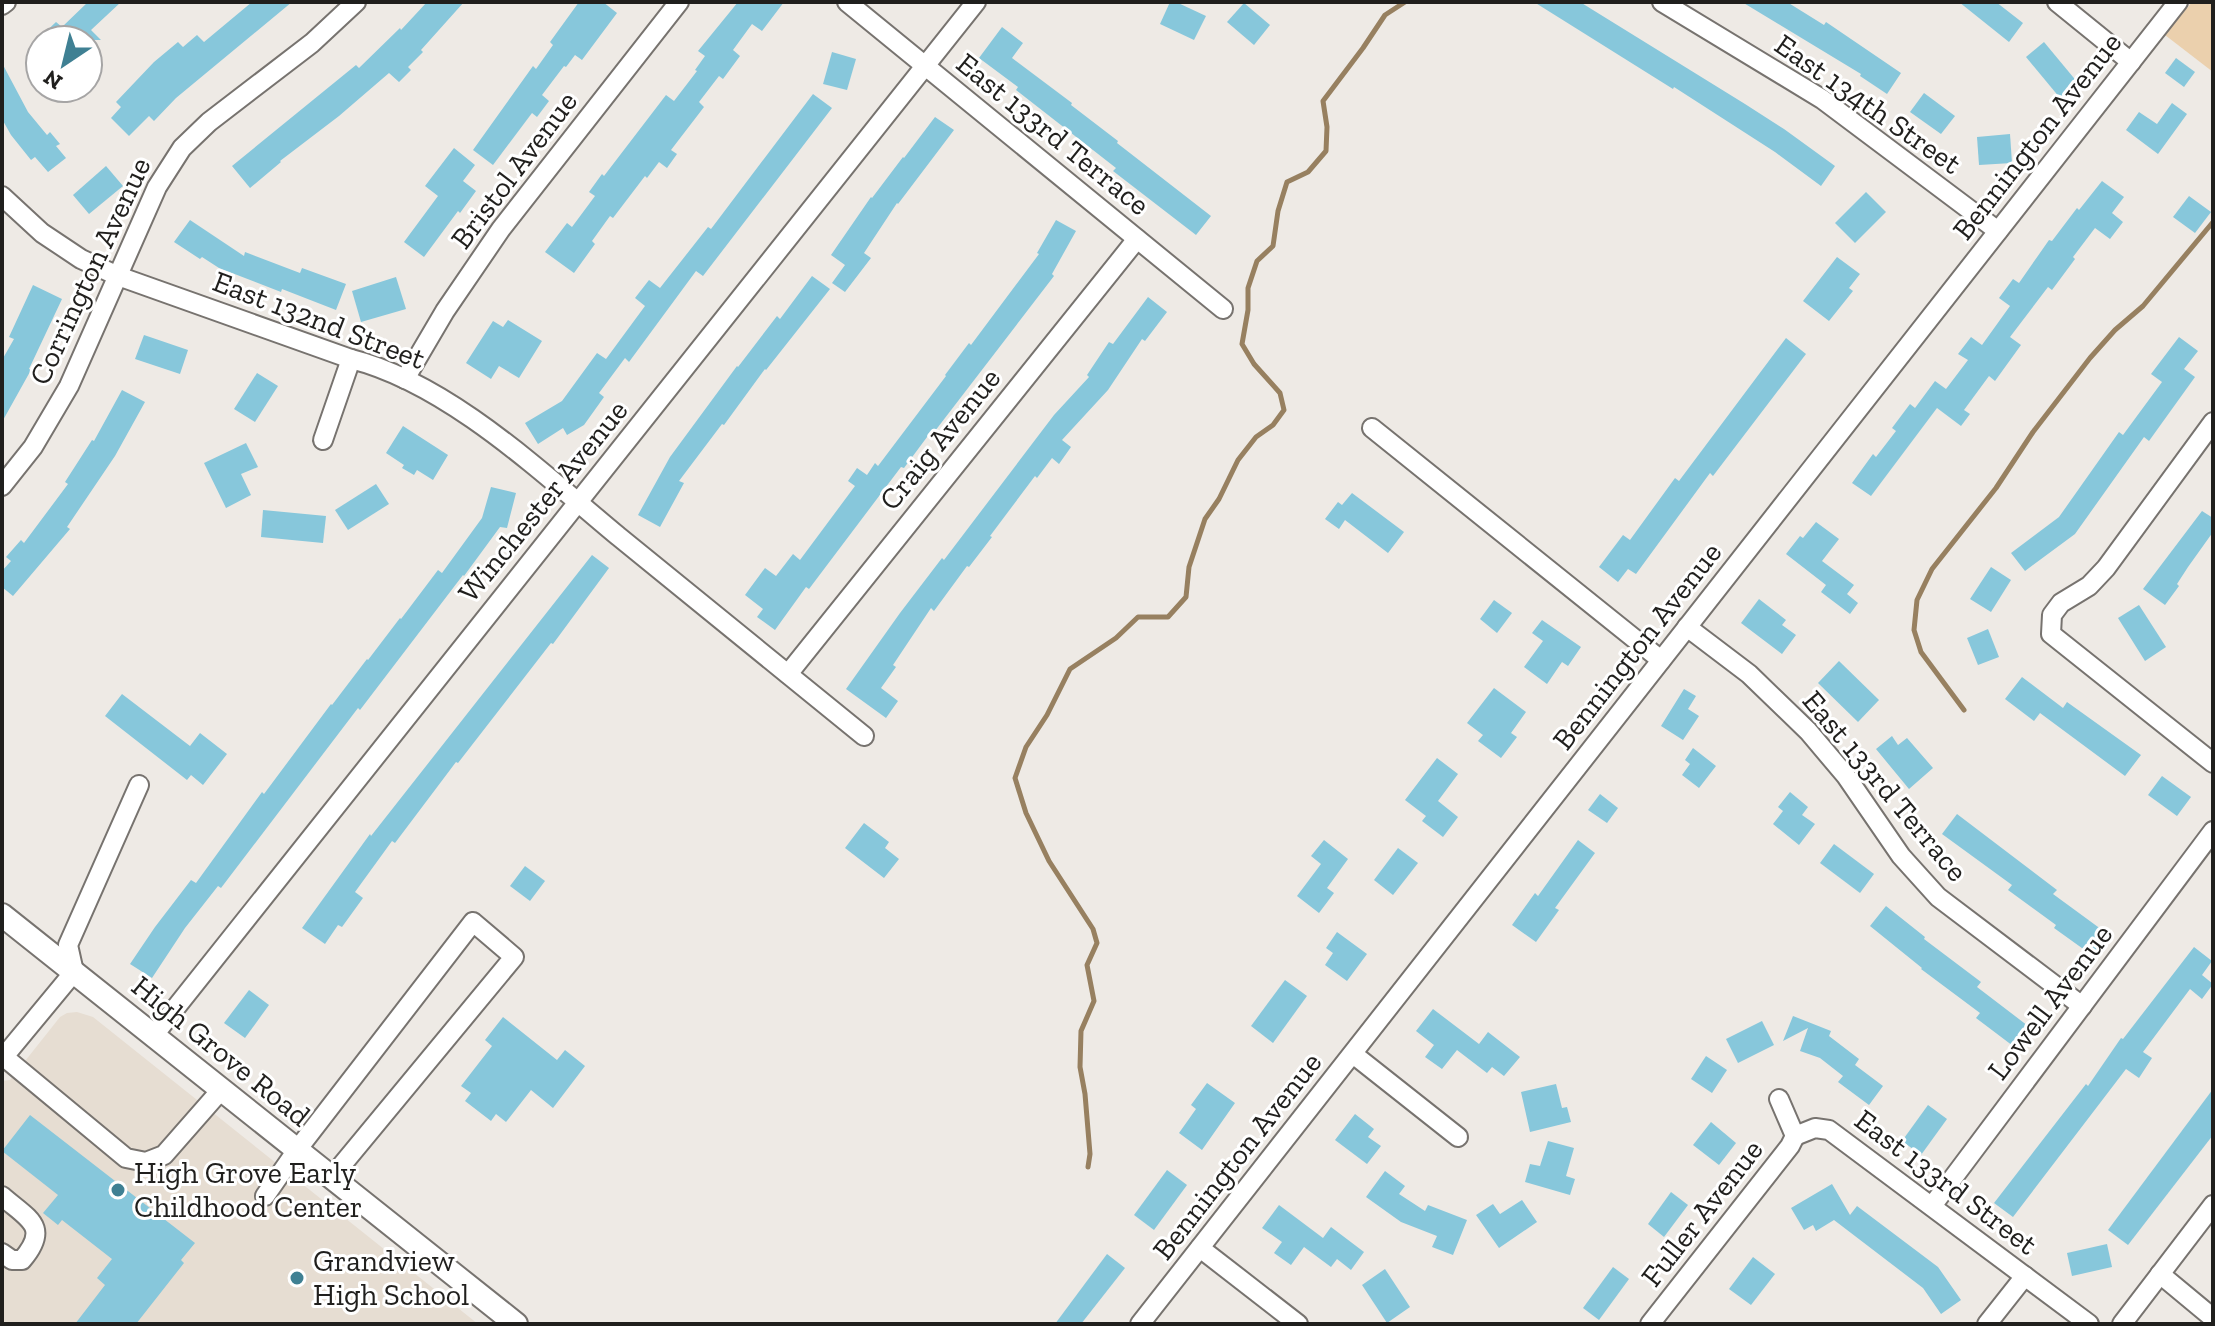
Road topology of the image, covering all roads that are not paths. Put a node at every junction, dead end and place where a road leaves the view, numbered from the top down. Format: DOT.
graph roads {
  1 [pos="356,2"];
  2 [pos="679,2"];
  3 [pos="847,2"];
  4 [pos="976,2"];
  5 [pos="1662,2"];
  6 [pos="2057,2"];
  7 [pos="2178,2"];
  8 [pos="2131,62"];
  9 [pos="925,66"];
  10 [pos="2,196"];
  11 [pos="1998,231"];
  12 [pos="1137,239"];
  13 [pos="118,276"];
  14 [pos="1223,309"];
  15 [pos="351,359"];
  16 [pos="405,379"];
  17 [pos="2213,422"];
  18 [pos="1372,428"];
  19 [pos="323,440"];
  20 [pos="2,486"];
  21 [pos="578,502"];
  22 [pos="1687,627"];
  23 [pos="1661,660"];
  24 [pos="788,674"];
  25 [pos="864,736"];
  26 [pos="2213,763"];
  27 [pos="139,785"];
  28 [pos="2213,831"];
  29 [pos="2,915"];
  30 [pos="74,972"];
  31 [pos="2082,1006"];
  32 [pos="154,1035"];
  33 [pos="1353,1054"];
  34 [pos="3,1058"];
  35 [pos="221,1090"];
  36 [pos="1779,1099"];
  37 [pos="1795,1136"];
  38 [pos="1458,1137"];
  39 [pos="297,1150"];
  40 [pos="332,1177"];
  41 [pos="2,1196"];
  42 [pos="265,1196"];
  43 [pos="2213,1205"];
  44 [pos="1932,1206"];
  45 [pos="1200,1248"];
  46 [pos="2,1253"];
  47 [pos="2160,1274"];
  48 [pos="2025,1276"];
  49 [pos="2213,1318"];
  50 [pos="516,1324"];
  51 [pos="1140,1324"];
  52 [pos="1298,1324"];
  53 [pos="1650,1324"];
  54 [pos="1987,1324"];
  55 [pos="2089,1324"];
  56 [pos="2122,1324"];
  1 -- 13 [label="street, Corrington Avenue"];
  2 -- 16 [label="street, Bristol Avenue"];
  3 -- 9 [label="street, East 133rd Terrace"];
  4 -- 9 [label="street, Winchester Avenue"];
  5 -- 11 [label="street, East 134th Street"];
  6 -- 8 [label="street"];
  7 -- 8 [label="street, Bennington Avenue"];
  8 -- 11 [label="street, Bennington Avenue"];
  9 -- 12 [label="street, East 133rd Terrace"];
  9 -- 21 [label="street, Winchester Avenue"];
  10 -- 13 [label="street, East 132nd Street"];
  11 -- 22 [label="street, Bennington Avenue"];
  12 -- 14 [label="street, East 133rd Terrace"];
  12 -- 24 [label="street, Craig Avenue"];
  13 -- 15 [label="street, East 132nd Street"];
  13 -- 20 [label="street, Corrington Avenue"];
  15 -- 16 [label="street, East 132nd Street"];
  15 -- 19 [label="street"];
  16 -- 21 [label="street, East 132nd Street"];
  17 -- 26 [label="street"];
  18 -- 23 [label="street"];
  21 -- 24 [label="street, East 132nd Street"];
  21 -- 32 [label="street, Winchester Avenue"];
  22 -- 23 [label="street, Bennington Avenue"];
  22 -- 31 [label="street, East 133rd Terrace"];
  23 -- 33 [label="street, Bennington Avenue"];
  24 -- 25 [label="street, East 132nd Street"];
  27 -- 30 [label="street"];
  28 -- 31 [label="street, Lowell Avenue"];
  29 -- 30 [label="main road, High Grove Road"];
  30 -- 32 [label="main road, High Grove Road"];
  30 -- 34 [label="street"];
  31 -- 44 [label="street, Lowell Avenue"];
  32 -- 35 [label="main road, High Grove Road"];
  33 -- 38 [label="street"];
  33 -- 45 [label="street, Bennington Avenue"];
  34 -- 35 [label="street"];
  35 -- 39 [label="main road, High Grove Road"];
  36 -- 37 [label="street"];
  37 -- 44 [label="street, East 133rd Street"];
  37 -- 53 [label="street, Fuller Avenue"];
  39 -- 40 [label="main road, High Grove Road"];
  39 -- 40 [label="street"];
  39 -- 42 [label="street"];
  40 -- 50 [label="main road, High Grove Road"];
  41 -- 46 [label="street"];
  43 -- 47 [label="street"];
  44 -- 48 [label="street, East 133rd Street"];
  45 -- 51 [label="street, Bennington Avenue"];
  45 -- 52 [label="street"];
  47 -- 49 [label="street"];
  47 -- 56 [label="street"];
  48 -- 54 [label="street"];
  48 -- 55 [label="street, East 133rd Street"];
}
